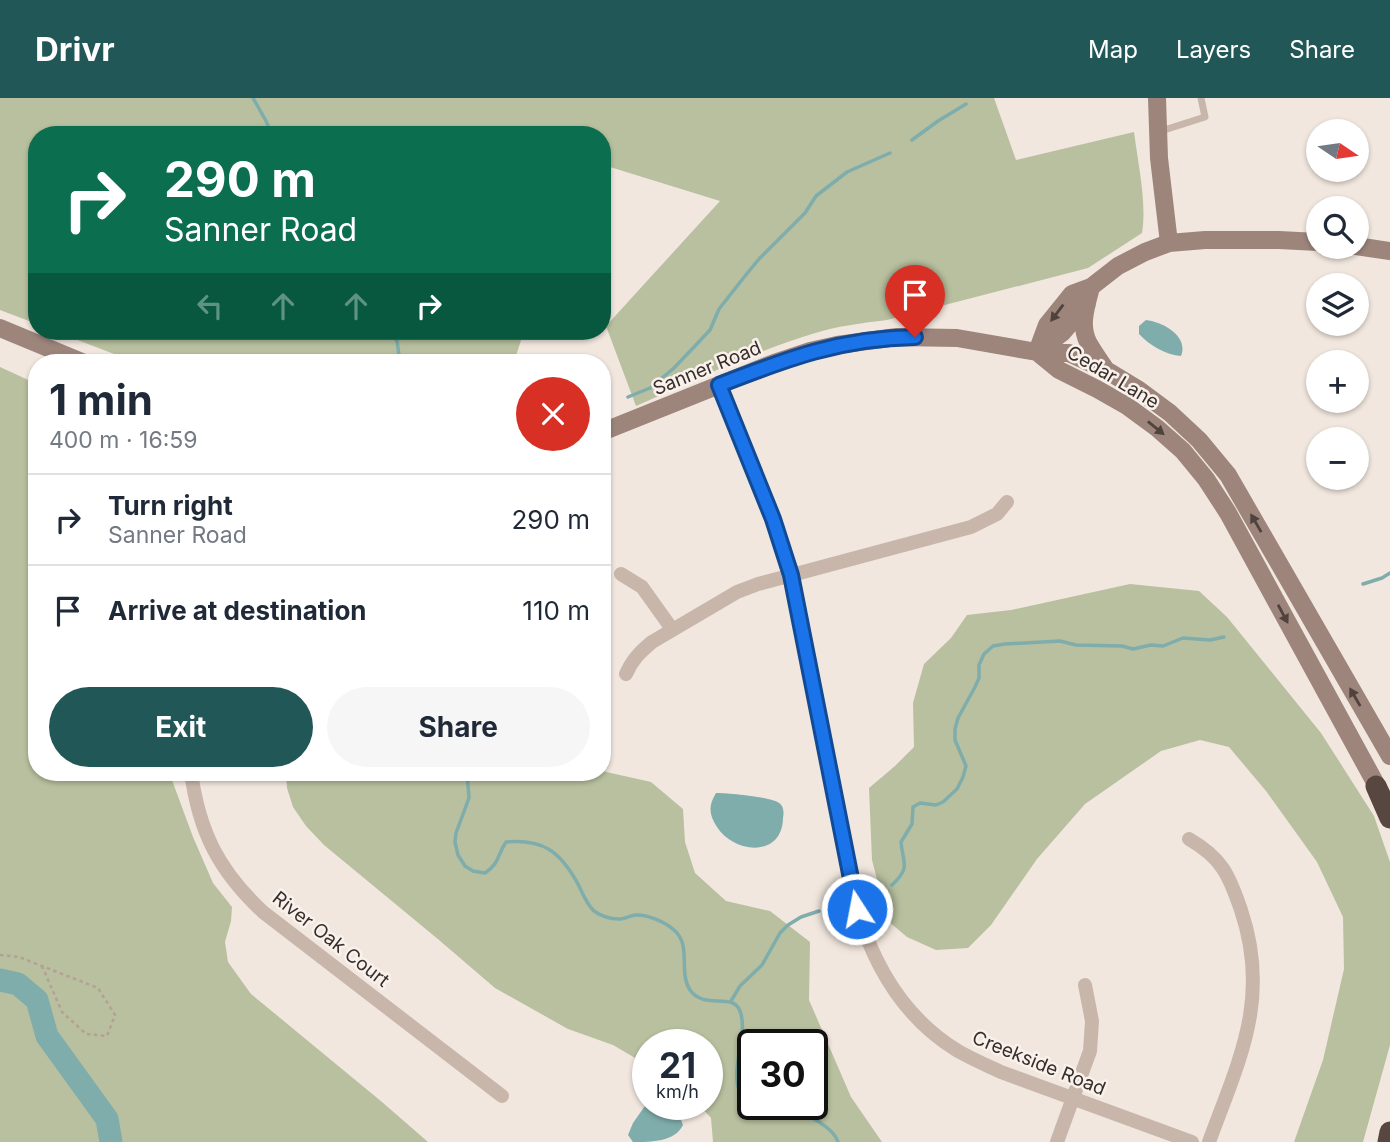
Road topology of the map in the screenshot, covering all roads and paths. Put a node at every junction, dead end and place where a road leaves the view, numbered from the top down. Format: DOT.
graph roads {
  1 [pos="1157,98"];
  2 [pos="1201,98"];
  3 [pos="1157,132"];
  4 [pos="1306,242"];
  5 [pos="1169,243"];
  6 [pos="1369,248"];
  7 [pos="1390,251"];
  8 [pos="1089,296"];
  9 [pos="0,328"];
  10 [pos="28,340"];
  11 [pos="29,340"];
  12 [pos="1037,352"];
  13 [pos="63,354"];
  14 [pos="1106,370"];
  15 [pos="719,385"];
  16 [pos="611,428"];
  17 [pos="1007,502"];
  18 [pos="621,574"];
  19 [pos="791,575"];
  20 [pos="672,629"];
  21 [pos="626,674"];
  22 [pos="1390,756"];
  23 [pos="193,781"];
  24 [pos="1376,786"];
  25 [pos="1390,808"];
  26 [pos="1390,818"];
  27 [pos="1189,839"];
  28 [pos="0,955"];
  29 [pos="42,965"];
  30 [pos="1085,985"];
  31 [pos="502,1096"];
  32 [pos="1073,1099"];
  33 [pos="1390,1132"];
  34 [pos="1057,1142"];
  35 [pos="1192,1142"];
  36 [pos="1209,1142"];
  37 [pos="1389,1142"];
  1 -- 3 [label="main road"];
  2 -- 3 [label="lane"];
  3 -- 5 [label="main road"];
  4 -- 5 [label="main road"];
  5 -- 8 [label="main road"];
  6 -- 7 [label="main road"];
  8 -- 12 [label="main road"];
  8 -- 14 [label="main road"];
  9 -- 10 [label="main road"];
  11 -- 13 [label="main road"];
  12 -- 14 [label="main road, Cedar Lane"];
  12 -- 15 [label="main road, Sanner Road"];
  12 -- 24 [label="main road, Cedar Lane, one-way"];
  22 -- 14 [label="main road, Cedar Lane, one-way"];
  15 -- 16 [label="main road, Sanner Road"];
  15 -- 19 [label="street, Creekside Road"];
  17 -- 19 [label="street"];
  18 -- 20 [label="street"];
  19 -- 20 [label="street"];
  19 -- 32 [label="street, Creekside Road"];
  20 -- 21 [label="street"];
  23 -- 31 [label="street, River Oak Court"];
  24 -- 25 [label="main road, Cedar Lane"];
  24 -- 26 [label="highway"];
  27 -- 36 [label="street"];
  28 -- 29 [label="path"];
  29 -- 29 [label="path"];
  30 -- 32 [label="street"];
  32 -- 34 [label="street"];
  32 -- 35 [label="street, Creekside Road"];
  33 -- 37 [label="highway"];
}
